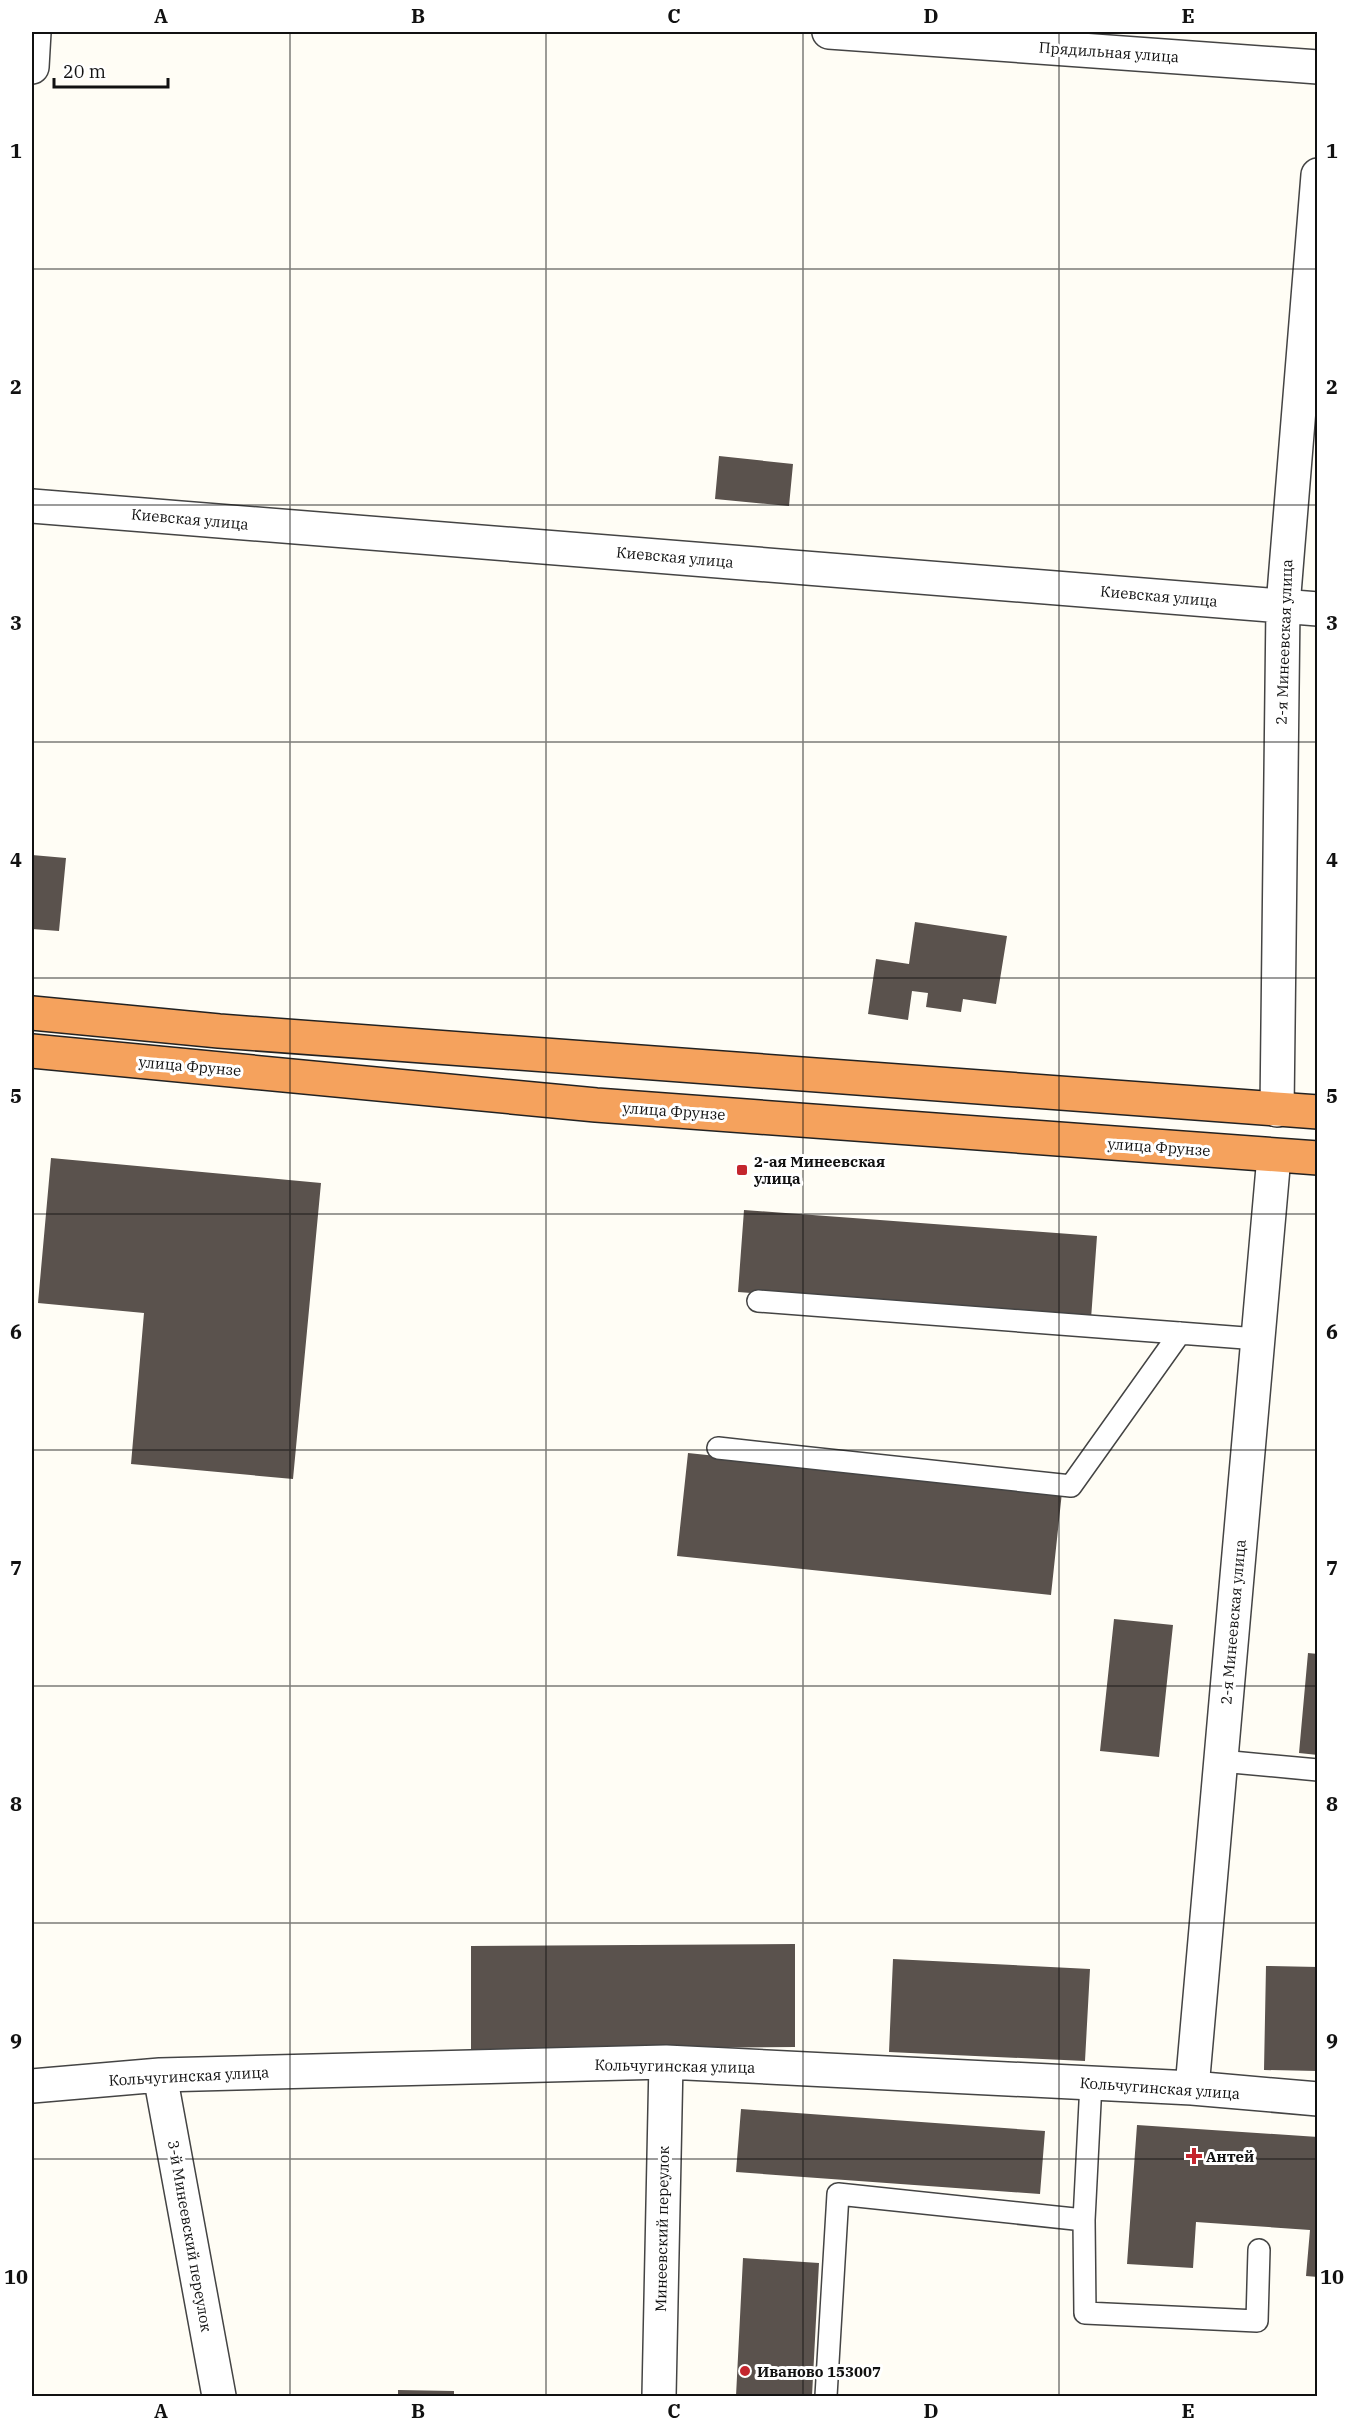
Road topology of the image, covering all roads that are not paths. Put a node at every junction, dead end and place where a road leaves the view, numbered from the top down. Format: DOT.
graph roads {
  1 [pos="34,32"];
  2 [pos="829,32"];
  3 [pos="1317,67"];
  4 [pos="32,68"];
  5 [pos="1317,175"];
  6 [pos="32,506"];
  7 [pos="1283,606"];
  8 [pos="1317,609"];
  9 [pos="32,1013"];
  10 [pos="32,1051"];
  11 [pos="1277,1110"];
  12 [pos="1317,1112"];
  13 [pos="1274,1156"];
  14 [pos="1317,1158"];
  15 [pos="758,1301"];
  16 [pos="1180,1333"];
  17 [pos="1258,1339"];
  18 [pos="718,1448"];
  19 [pos="1221,1761"];
  20 [pos="1317,1770"];
  21 [pos="666,2062"];
  22 [pos="160,2075"];
  23 [pos="1091,2083"];
  24 [pos="32,2086"];
  25 [pos="1192,2088"];
  26 [pos="1317,2099"];
  27 [pos="1084,2220"];
  28 [pos="1259,2250"];
  29 [pos="219,2397"];
  30 [pos="659,2397"];
  31 [pos="826,2397"];
  1 -- 4 [label="street"];
  2 -- 3 [label="street, Прядильная улица"];
  5 -- 7 [label="street, 2-я Минеевская улица"];
  6 -- 7 [label="street, Киевская улица"];
  7 -- 8 [label="street, Киевская улица"];
  7 -- 11 [label="street, 2-я Минеевская улица"];
  9 -- 11 [label="highway"];
  10 -- 13 [label="highway, улица Фрунзе"];
  11 -- 12 [label="highway"];
  11 -- 13 [label="highway"];
  13 -- 14 [label="highway, улица Фрунзе"];
  13 -- 17 [label="street, 2-я Минеевская улица"];
  15 -- 16 [label="lane"];
  16 -- 17 [label="lane"];
  16 -- 18 [label="lane"];
  17 -- 19 [label="street, 2-я Минеевская улица"];
  19 -- 20 [label="lane"];
  19 -- 25 [label="street, 2-я Минеевская улица"];
  21 -- 22 [label="street, Кольчугинская улица"];
  21 -- 23 [label="street, Кольчугинская улица"];
  21 -- 30 [label="street, Минеевский переулок"];
  22 -- 24 [label="street, Кольчугинская улица"];
  22 -- 29 [label="street, 3-й Минеевский переулок"];
  23 -- 25 [label="street, Кольчугинская улица"];
  23 -- 27 [label="lane"];
  25 -- 26 [label="street, Кольчугинская улица"];
  27 -- 28 [label="lane"];
  27 -- 31 [label="lane"];
}
